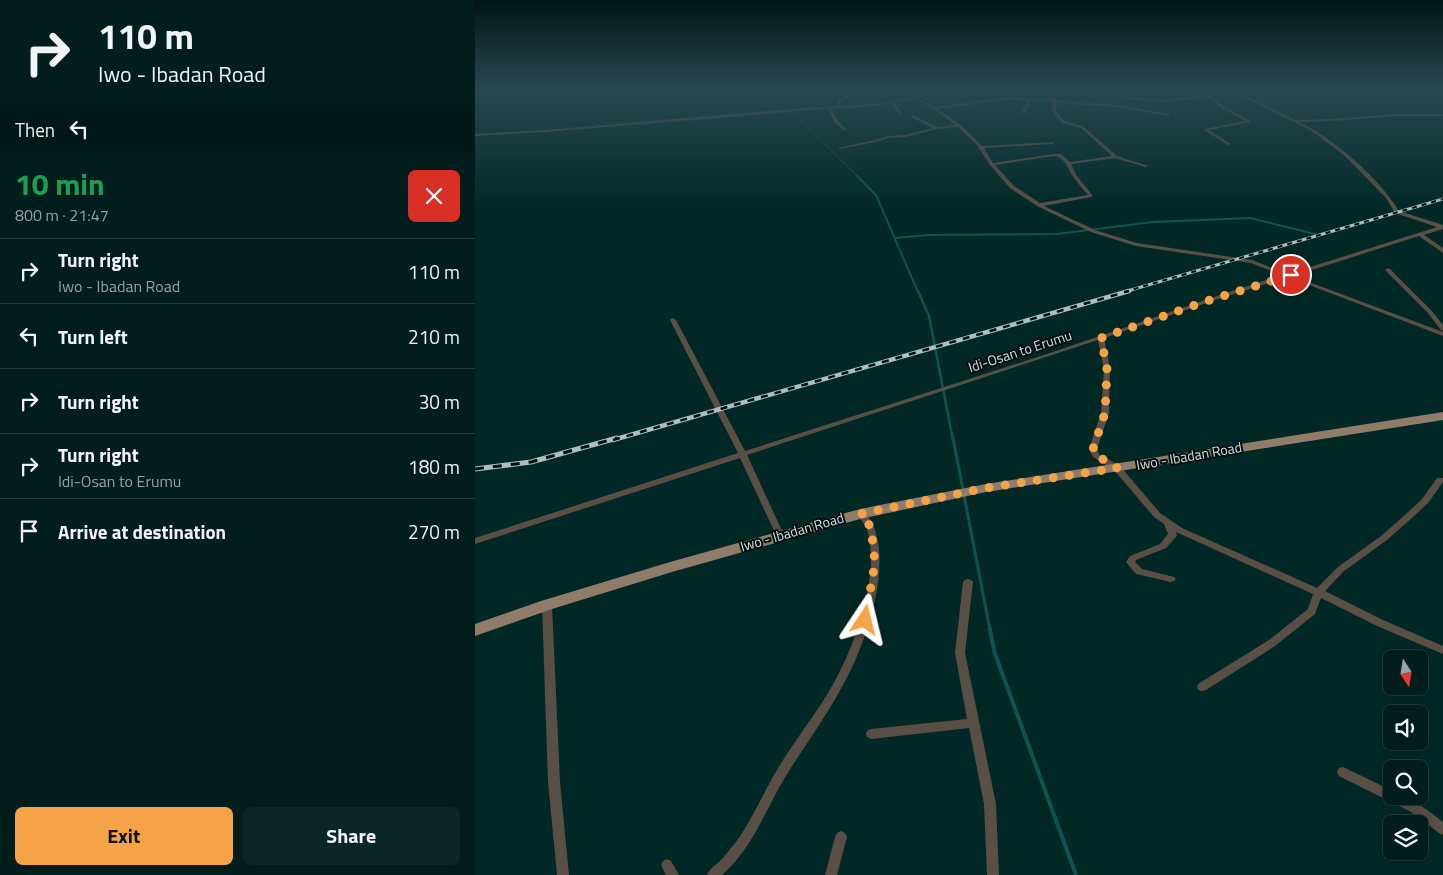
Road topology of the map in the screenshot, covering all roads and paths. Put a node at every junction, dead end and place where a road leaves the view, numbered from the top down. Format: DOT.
graph roads {
  1 [pos="555,129"];
  2 [pos="934,129"];
  3 [pos="962,129"];
  4 [pos="1084,129"];
  5 [pos="1206,129"];
  6 [pos="1311,129"];
  7 [pos="475,135"];
  8 [pos="1053,142"];
  9 [pos="1228,144"];
  10 [pos="981,147"];
  11 [pos="841,148"];
  12 [pos="1115,157"];
  13 [pos="1069,163"];
  14 [pos="992,164"];
  15 [pos="1145,166"];
  16 [pos="1039,205"];
  17 [pos="1443,227"];
  18 [pos="1420,234"];
  19 [pos="1443,251"];
  20 [pos="1388,270"];
  21 [pos="1291,275"];
  22 [pos="673,320"];
  23 [pos="1443,329"];
  24 [pos="1443,334"];
  25 [pos="1101,338"];
  26 [pos="1443,416"];
  27 [pos="745,454"];
  28 [pos="1117,468"];
  29 [pos="1440,480"];
  30 [pos="860,514"];
  31 [pos="1168,523"];
  32 [pos="780,535"];
  33 [pos="475,542"];
  34 [pos="1171,579"];
  35 [pos="968,582"];
  36 [pos="1318,592"];
  37 [pos="547,605"];
  38 [pos="475,630"];
  39 [pos="1443,650"];
  40 [pos="1203,687"];
  41 [pos="973,723"];
  42 [pos="871,734"];
  43 [pos="1343,772"];
  44 [pos="1383,792"];
  45 [pos="1409,805"];
  46 [pos="1443,829"];
  47 [pos="841,837"];
  48 [pos="563,875"];
  49 [pos="713,875"];
  50 [pos="831,875"];
  51 [pos="993,875"];
  1 -- 7 [label="street"];
  2 -- 11 [label="street"];
  3 -- 10 [label="street"];
  4 -- 12 [label="street"];
  5 -- 9 [label="street"];
  6 -- 17 [label="street"];
  8 -- 10 [label="street"];
  10 -- 14 [label="street"];
  12 -- 13 [label="street"];
  12 -- 15 [label="street"];
  13 -- 14 [label="street"];
  13 -- 16 [label="street"];
  14 -- 16 [label="street"];
  16 -- 21 [label="street"];
  17 -- 18 [label="street, Idi-Osan to Erumu"];
  18 -- 19 [label="street"];
  18 -- 21 [label="street, Idi-Osan to Erumu"];
  20 -- 23 [label="street"];
  21 -- 24 [label="street"];
  21 -- 25 [label="street, Idi-Osan to Erumu"];
  22 -- 27 [label="street"];
  25 -- 27 [label="street, Idi-Osan to Erumu"];
  25 -- 28 [label="street"];
  26 -- 28 [label="main road, Iwo - Ibadan Road"];
  27 -- 32 [label="street"];
  27 -- 33 [label="street, Idi-Osan to Erumu"];
  28 -- 30 [label="main road, Iwo - Ibadan Road"];
  28 -- 31 [label="street"];
  29 -- 36 [label="street"];
  30 -- 32 [label="main road, Iwo - Ibadan Road"];
  30 -- 49 [label="street"];
  31 -- 34 [label="street"];
  31 -- 36 [label="street"];
  32 -- 37 [label="main road, Iwo - Ibadan Road"];
  35 -- 41 [label="street"];
  36 -- 39 [label="street"];
  36 -- 40 [label="street"];
  37 -- 38 [label="main road, Iwo - Ibadan Road"];
  37 -- 48 [label="street"];
  41 -- 42 [label="street"];
  41 -- 51 [label="street"];
  43 -- 44 [label="street"];
  45 -- 46 [label="street"];
  47 -- 50 [label="street"];
}
